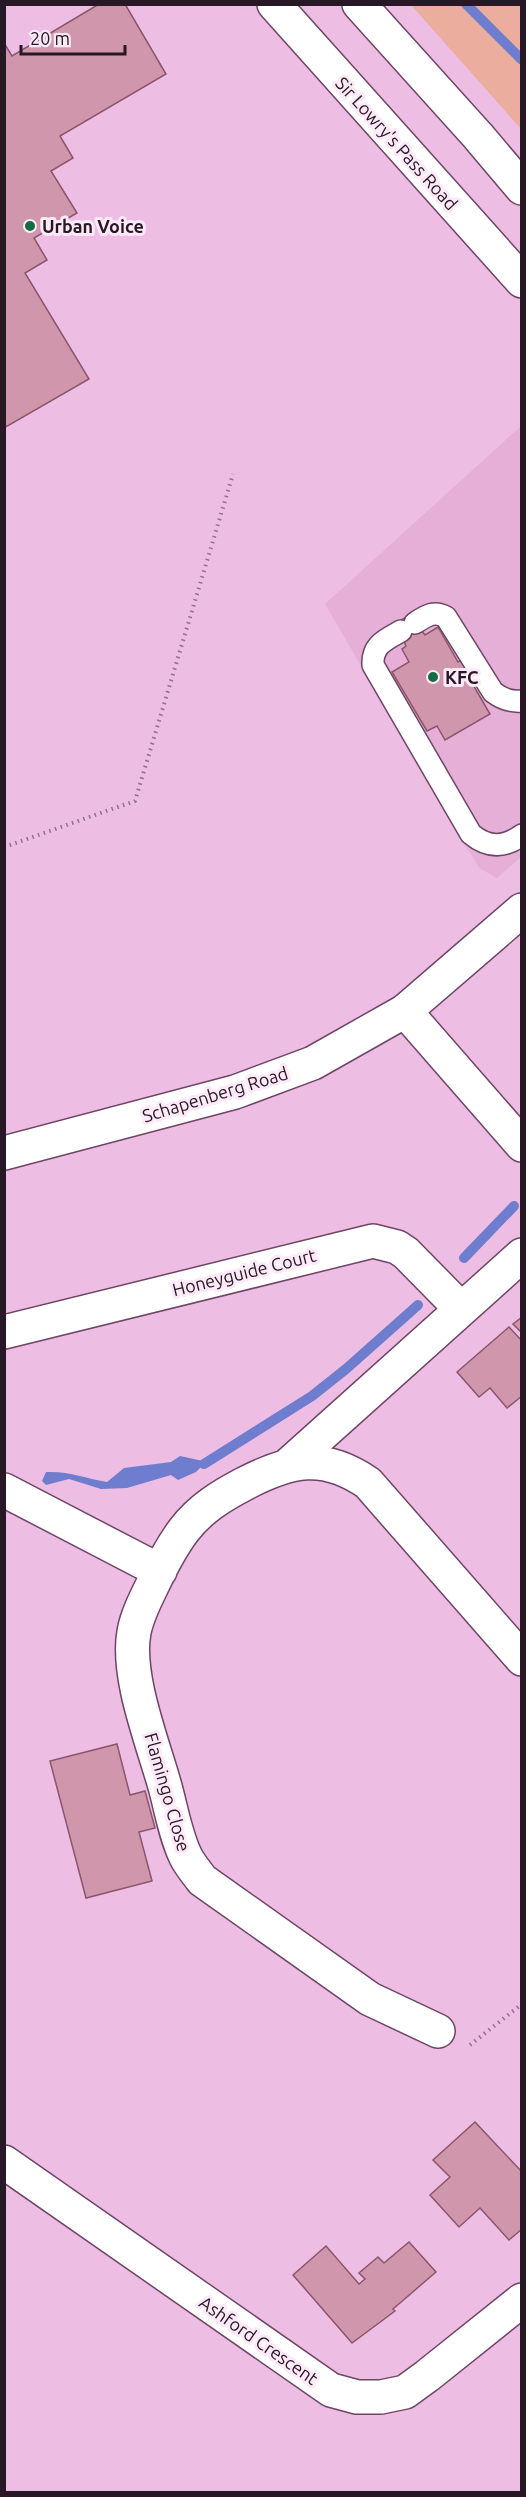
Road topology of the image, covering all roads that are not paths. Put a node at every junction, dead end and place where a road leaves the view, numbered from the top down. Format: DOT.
graph roads {
  1 [pos="274,4"];
  2 [pos="359,4"];
  3 [pos="522,189"];
  4 [pos="522,280"];
  5 [pos="522,700"];
  6 [pos="522,835"];
  7 [pos="522,909"];
  8 [pos="405,1011"];
  9 [pos="522,1145"];
  10 [pos="4,1153"];
  11 [pos="522,1255"];
  12 [pos="461,1309"];
  13 [pos="4,1332"];
  14 [pos="288,1465"];
  15 [pos="4,1490"];
  16 [pos="160,1570"];
  17 [pos="522,1659"];
  18 [pos="438,2031"];
  19 [pos="4,2162"];
  20 [pos="522,2300"];
  1 -- 4 [label="street, Sir Lowry's Pass Road"];
  2 -- 3 [label="street"];
  5 -- 6 [label="lane"];
  7 -- 8 [label="street, Schapenberg Road"];
  8 -- 9 [label="street"];
  8 -- 10 [label="street, Schapenberg Road"];
  11 -- 12 [label="street"];
  12 -- 13 [label="street, Honeyguide Court"];
  12 -- 14 [label="street"];
  14 -- 16 [label="street, Flamingo Close"];
  14 -- 17 [label="street"];
  15 -- 16 [label="street"];
  16 -- 18 [label="street, Flamingo Close"];
  19 -- 20 [label="street, Ashford Crescent"];
}
